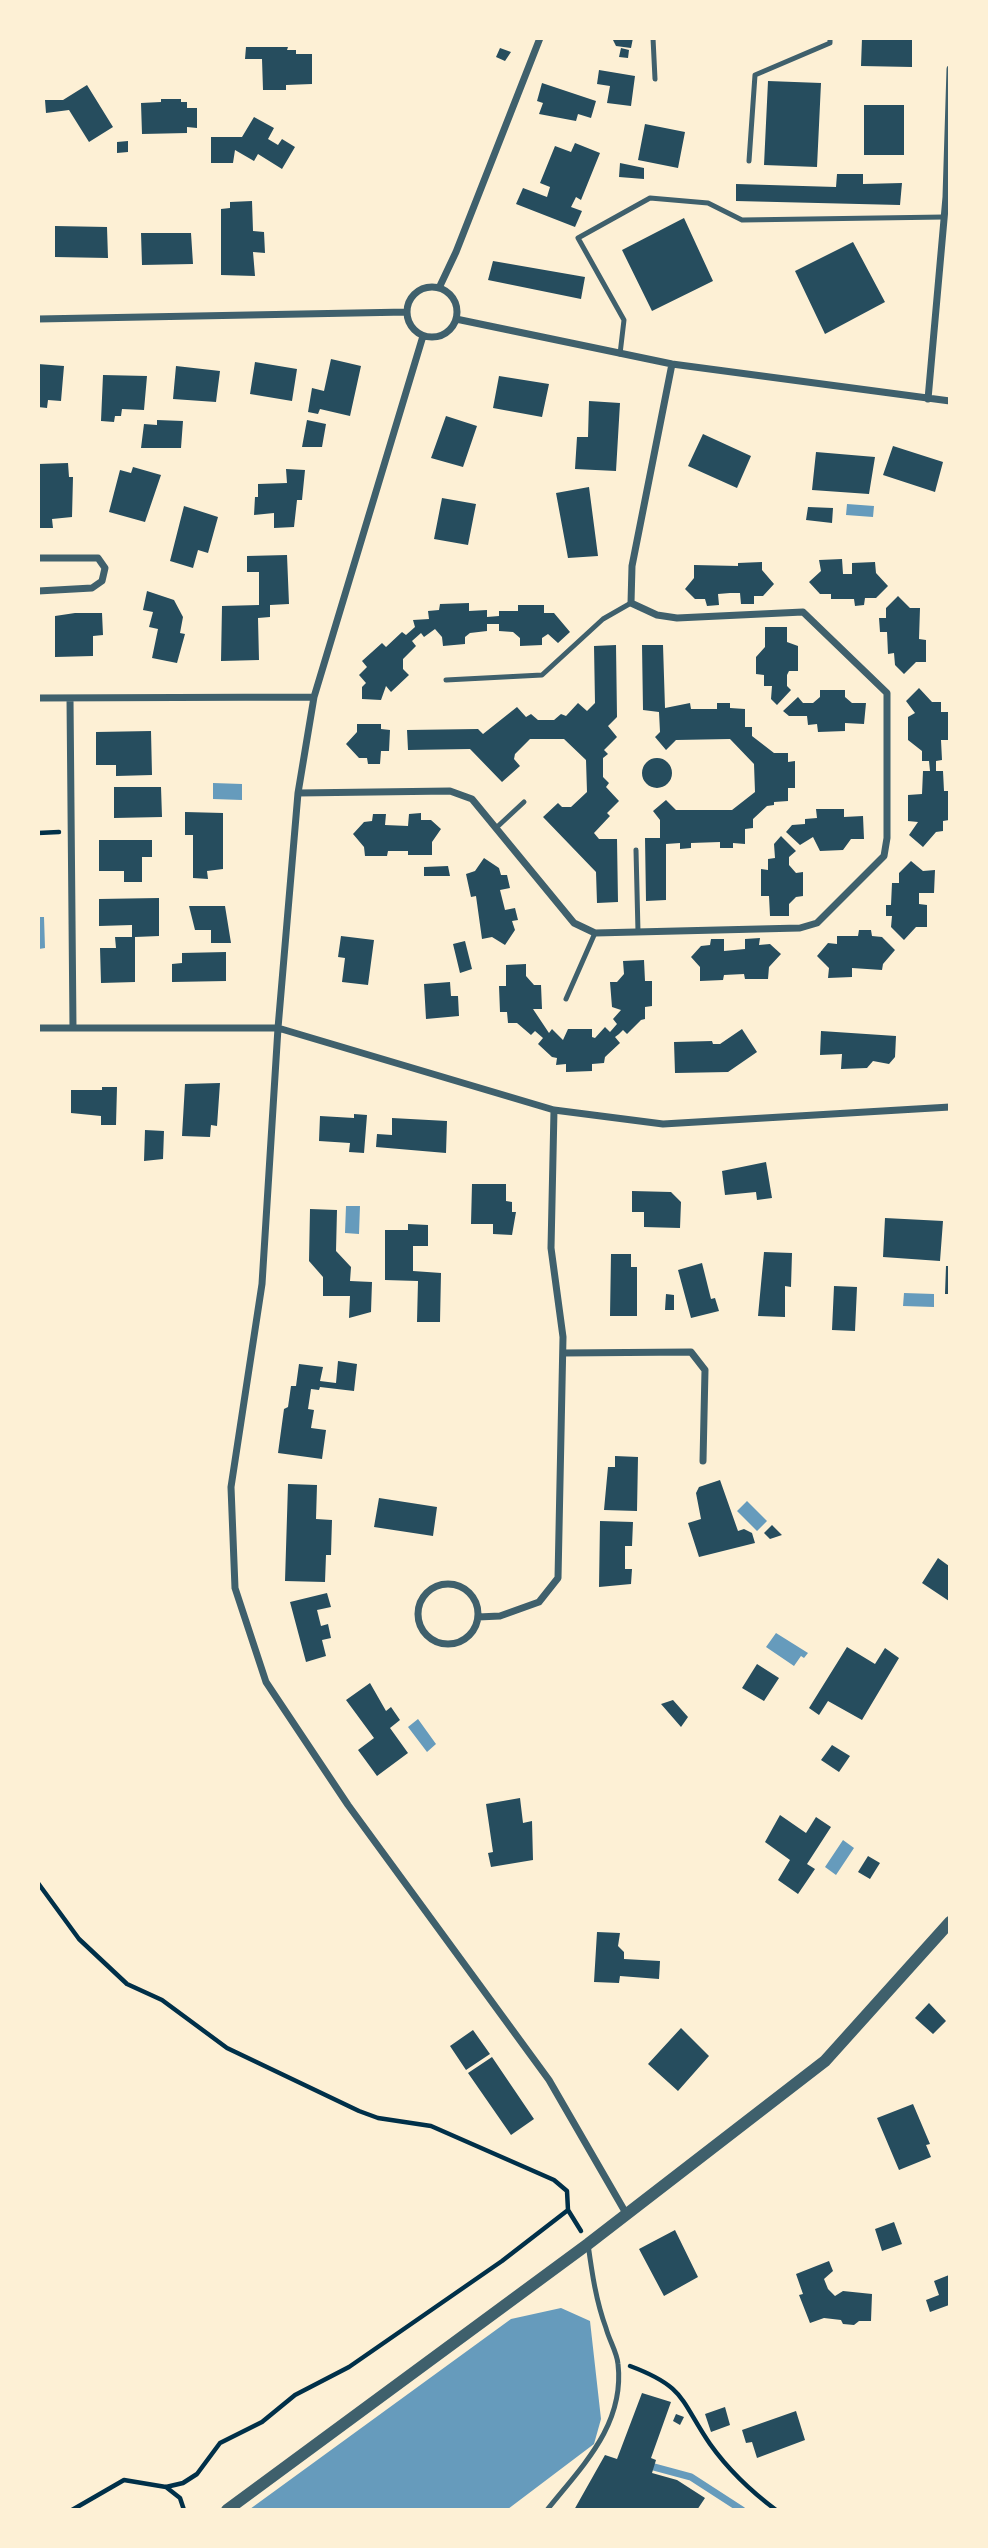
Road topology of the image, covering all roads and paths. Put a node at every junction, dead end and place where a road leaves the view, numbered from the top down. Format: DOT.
graph roads {
  1 [pos="540,38"];
  2 [pos="653,38"];
  3 [pos="830,38"];
  4 [pos="950,69"];
  5 [pos="655,79"];
  6 [pos="749,161"];
  7 [pos="948,197"];
  8 [pos="944,216"];
  9 [pos="439,288"];
  10 [pos="407,312"];
  11 [pos="38,319"];
  12 [pos="456,319"];
  13 [pos="424,336"];
  14 [pos="620,354"];
  15 [pos="672,364"];
  16 [pos="928,399"];
  17 [pos="950,401"];
  18 [pos="38,558"];
  19 [pos="38,591"];
  20 [pos="631,603"];
  21 [pos="446,680"];
  22 [pos="314,697"];
  23 [pos="38,698"];
  24 [pos="70,698"];
  25 [pos="298,793"];
  26 [pos="524,802"];
  27 [pos="496,828"];
  28 [pos="636,850"];
  29 [pos="638,932"];
  30 [pos="595,933"];
  31 [pos="566,999"];
  32 [pos="38,1028"];
  33 [pos="73,1028"];
  34 [pos="278,1028"];
  35 [pos="950,1107"];
  36 [pos="554,1110"];
  37 [pos="563,1353"];
  38 [pos="703,1461"];
  39 [pos="478,1617"];
  40 [pos="38,1883"];
  41 [pos="950,1922"];
  42 [pos="568,2210"];
  43 [pos="626,2215"];
  44 [pos="588,2244"];
  45 [pos="618,2362"];
  46 [pos="166,2487"];
  47 [pos="72,2510"];
  48 [pos="184,2510"];
  49 [pos="227,2510"];
  50 [pos="547,2510"];
  51 [pos="776,2510"];
  1 -- 9 [label="street"];
  2 -- 5 [label="lane"];
  3 -- 6 [label="lane"];
  4 -- 7 [label="street"];
  7 -- 8 [label="street"];
  8 -- 14 [label="lane"];
  8 -- 16 [label="street"];
  9 -- 10 [label="street"];
  9 -- 12 [label="street"];
  10 -- 11 [label="street"];
  10 -- 13 [label="street"];
  12 -- 13 [label="street"];
  12 -- 14 [label="street"];
  13 -- 22 [label="street"];
  14 -- 15 [label="street"];
  15 -- 16 [label="street"];
  15 -- 20 [label="street"];
  16 -- 17 [label="street"];
  18 -- 19 [label="street"];
  20 -- 21 [label="lane"];
  20 -- 29 [label="street"];
  22 -- 24 [label="street"];
  22 -- 25 [label="street"];
  23 -- 24 [label="street"];
  24 -- 33 [label="street"];
  25 -- 27 [label="street"];
  25 -- 34 [label="street"];
  26 -- 27 [label="lane"];
  27 -- 30 [label="street"];
  28 -- 29 [label="lane"];
  29 -- 30 [label="street"];
  30 -- 31 [label="lane"];
  32 -- 33 [label="street"];
  33 -- 34 [label="street"];
  34 -- 36 [label="street"];
  34 -- 43 [label="street"];
  35 -- 36 [label="street"];
  36 -- 37 [label="street"];
  37 -- 38 [label="street"];
  37 -- 39 [label="street"];
  39 -- 39 [label="street"];
  40 -- 42 [label="path"];
  41 -- 43 [label="street"];
  42 -- 44 [label="path"];
  42 -- 46 [label="path"];
  43 -- 44 [label="street"];
  44 -- 45 [label="lane"];
  44 -- 49 [label="street"];
  45 -- 50 [label="lane"];
  45 -- 51 [label="path"];
  46 -- 47 [label="path"];
  46 -- 48 [label="path"];
}
